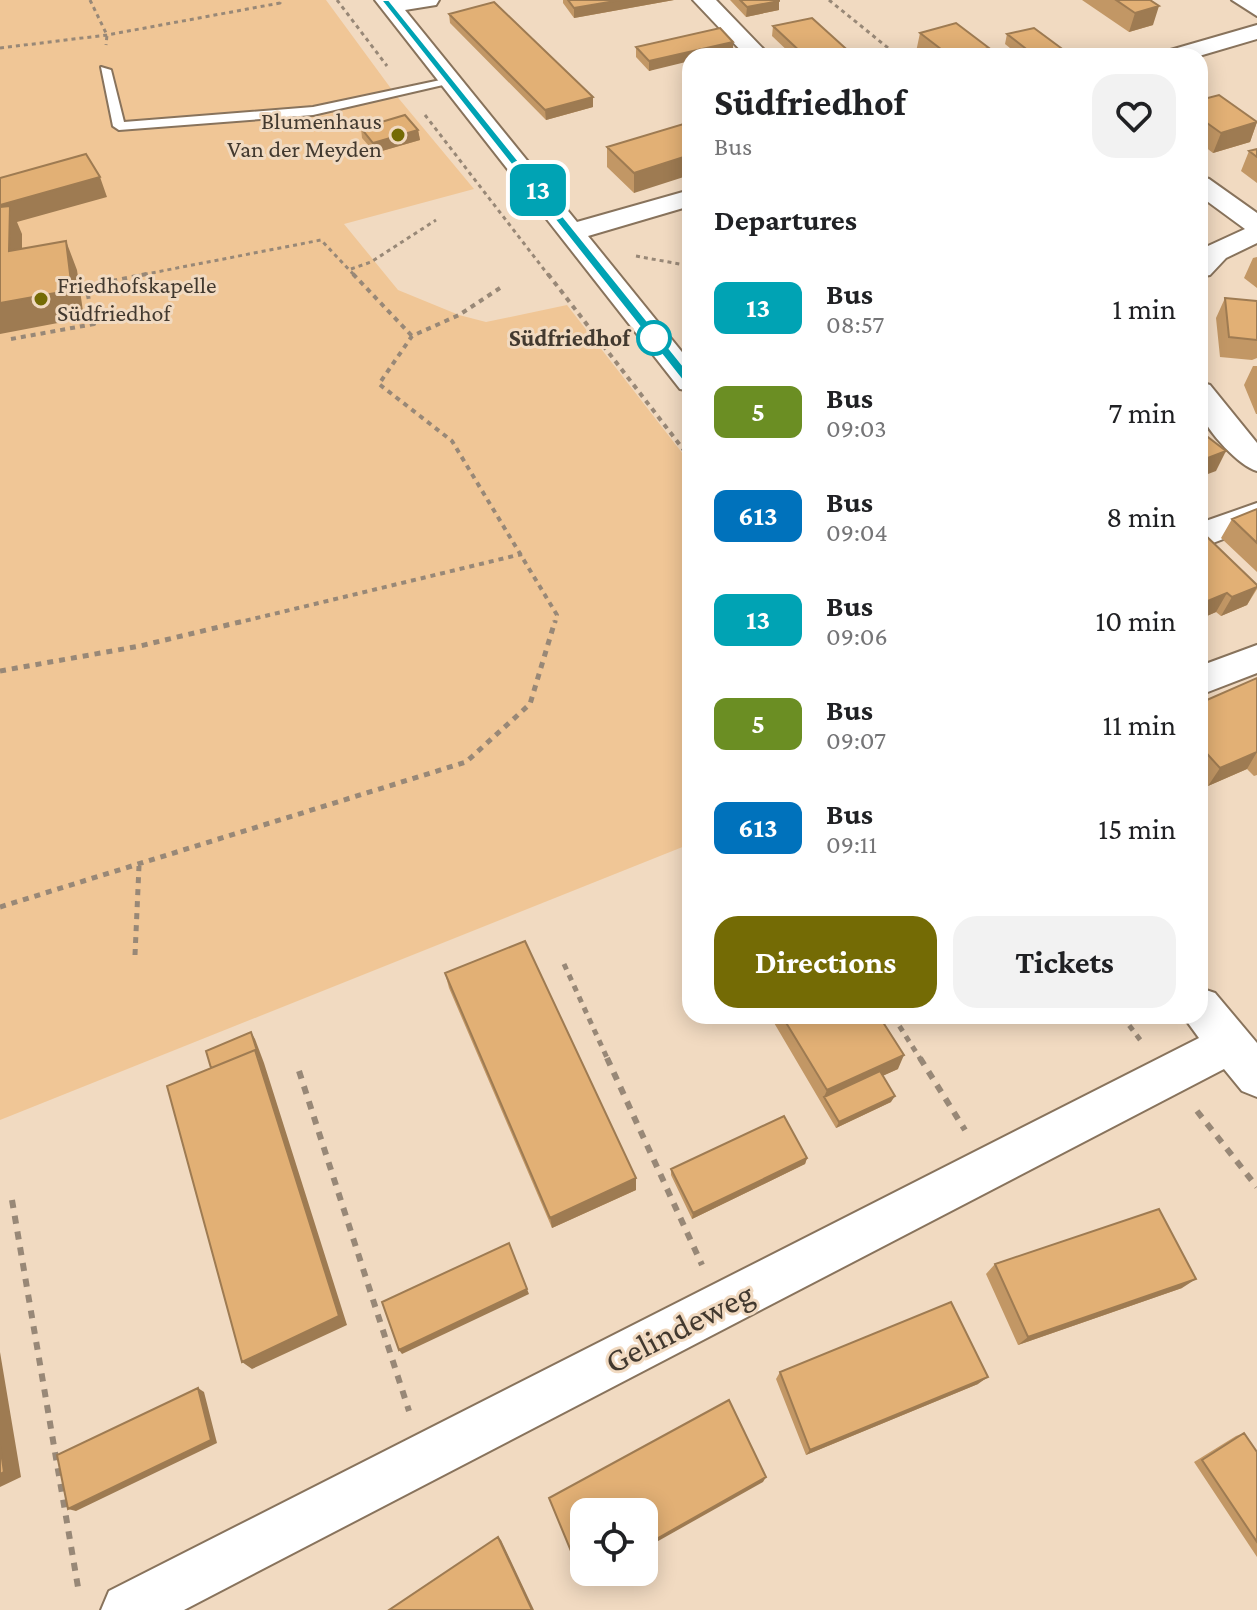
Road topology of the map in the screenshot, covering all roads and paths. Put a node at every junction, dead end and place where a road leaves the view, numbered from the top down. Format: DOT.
graph roads {
  1 [pos="90,0"];
  2 [pos="277,0"];
  3 [pos="337,0"];
  4 [pos="428,0"];
  5 [pos="704,0"];
  6 [pos="829,0"];
  7 [pos="1243,0"];
  8 [pos="388,3"];
  9 [pos="1257,9"];
  10 [pos="1257,32"];
  11 [pos="107,35"];
  12 [pos="0,48"];
  13 [pos="751,48"];
  14 [pos="888,48"];
  15 [pos="1202,48"];
  16 [pos="105,70"];
  17 [pos="450,82"];
  18 [pos="407,92"];
  19 [pos="1208,190"];
  20 [pos="682,200"];
  21 [pos="436,220"];
  22 [pos="1257,225"];
  23 [pos="572,232"];
  24 [pos="1257,233"];
  25 [pos="1208,261"];
  26 [pos="351,269"];
  27 [pos="500,288"];
  28 [pos="412,336"];
  29 [pos="11,339"];
  30 [pos="682,372"];
  31 [pos="1208,406"];
  32 [pos="682,448"];
  33 [pos="1257,461"];
  34 [pos="1257,514"];
  35 [pos="1208,533"];
  36 [pos="522,554"];
  37 [pos="1257,658"];
  38 [pos="0,671"];
  39 [pos="1208,678"];
  40 [pos="139,866"];
  41 [pos="0,907"];
  42 [pos="135,955"];
  43 [pos="564,964"];
  44 [pos="1208,1017"];
  45 [pos="898,1024"];
  46 [pos="1244,1060"];
  47 [pos="299,1071"];
  48 [pos="989,1168"];
  49 [pos="12,1200"];
  50 [pos="721,1306"];
  51 [pos="425,1458"];
  52 [pos="82,1610"];
  53 [pos="128,1610"];
  1 -- 11 [label="path"];
  2 -- 11 [label="path"];
  3 -- 18 [label="path"];
  4 -- 8 [label="street"];
  5 -- 13 [label="street"];
  6 -- 14 [label="path"];
  7 -- 9 [label="street"];
  8 -- 17 [label="street"];
  10 -- 15 [label="street"];
  11 -- 12 [label="path"];
  16 -- 18 [label="lane"];
  17 -- 18 [label="lane"];
  17 -- 23 [label="street"];
  18 -- 32 [label="path"];
  19 -- 22 [label="street"];
  20 -- 23 [label="street"];
  21 -- 26 [label="path"];
  23 -- 30 [label="street"];
  24 -- 25 [label="street"];
  26 -- 28 [label="path"];
  26 -- 29 [label="path"];
  27 -- 28 [label="path"];
  28 -- 36 [label="path"];
  31 -- 33 [label="street"];
  34 -- 35 [label="street"];
  36 -- 38 [label="path"];
  36 -- 40 [label="path"];
  37 -- 39 [label="street"];
  40 -- 41 [label="path"];
  40 -- 42 [label="path"];
  43 -- 50 [label="path"];
  44 -- 46 [label="street"];
  45 -- 48 [label="path"];
  46 -- 48 [label="street, Gelindeweg"];
  47 -- 51 [label="path"];
  48 -- 50 [label="street, Gelindeweg"];
  49 -- 52 [label="path"];
  50 -- 51 [label="street, Gelindeweg"];
  51 -- 53 [label="street, Gelindeweg"];
}
